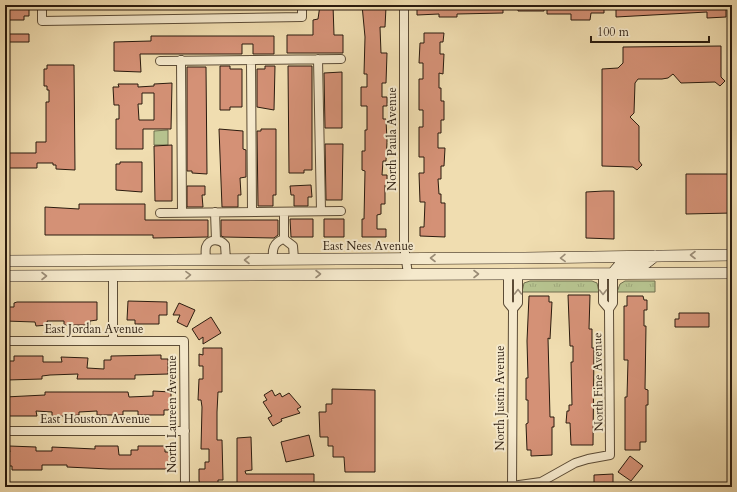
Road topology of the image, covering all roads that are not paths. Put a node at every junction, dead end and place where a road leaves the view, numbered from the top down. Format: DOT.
graph roads {
  1 [pos="42,5"];
  2 [pos="302,5"];
  3 [pos="404,5"];
  4 [pos="318,59"];
  5 [pos="341,59"];
  6 [pos="181,60"];
  7 [pos="251,60"];
  8 [pos="160,61"];
  9 [pos="321,211"];
  10 [pos="341,211"];
  11 [pos="216,212"];
  12 [pos="252,212"];
  13 [pos="284,212"];
  14 [pos="160,213"];
  15 [pos="182,213"];
  16 [pos="284,239"];
  17 [pos="216,240"];
  18 [pos="732,255"];
  19 [pos="655,256"];
  20 [pos="406,258"];
  21 [pos="206,260"];
  22 [pos="226,260"];
  23 [pos="273,260"];
  24 [pos="294,260"];
  25 [pos="5,261"];
  26 [pos="608,272"];
  27 [pos="732,273"];
  28 [pos="408,274"];
  29 [pos="513,274"];
  30 [pos="5,276"];
  31 [pos="113,276"];
  32 [pos="113,340"];
  33 [pos="5,341"];
  34 [pos="184,341"];
  35 [pos="5,431"];
  36 [pos="184,431"];
  37 [pos="185,487"];
  38 [pos="512,487"];
  1 -- 2 [label="street"];
  3 -- 20 [label="street, North Paula Avenue"];
  4 -- 5 [label="street"];
  4 -- 7 [label="street"];
  4 -- 9 [label="street"];
  6 -- 7 [label="street"];
  6 -- 8 [label="street"];
  6 -- 15 [label="street"];
  7 -- 12 [label="street"];
  9 -- 10 [label="street"];
  9 -- 13 [label="street"];
  11 -- 12 [label="street"];
  11 -- 15 [label="street"];
  11 -- 17 [label="street"];
  12 -- 13 [label="street"];
  13 -- 16 [label="street"];
  14 -- 15 [label="street"];
  16 -- 23 [label="street"];
  16 -- 24 [label="street"];
  17 -- 21 [label="street"];
  17 -- 22 [label="street"];
  18 -- 19 [label="main road, East Nees Avenue, one-way"];
  19 -- 20 [label="main road, East Nees Avenue, one-way"];
  19 -- 26 [label="main road"];
  20 -- 24 [label="main road, East Nees Avenue"];
  20 -- 28 [label="street, North Paula Avenue"];
  21 -- 22 [label="main road, East Nees Avenue"];
  21 -- 25 [label="main road, East Nees Avenue"];
  21 -- 31 [label="main road"];
  23 -- 22 [label="main road, East Nees Avenue, one-way"];
  23 -- 24 [label="main road, East Nees Avenue"];
  26 -- 27 [label="main road"];
  26 -- 29 [label="main road"];
  26 -- 38 [label="street, North Fine Avenue"];
  28 -- 29 [label="main road, one-way"];
  31 -- 28 [label="main road, one-way"];
  38 -- 29 [label="street, North Justin Avenue, one-way"];
  30 -- 31 [label="main road, one-way"];
  31 -- 32 [label="street"];
  32 -- 33 [label="street, East Jordan Avenue"];
  32 -- 34 [label="street, East Jordan Avenue"];
  34 -- 36 [label="street, North Laureen Avenue"];
  35 -- 36 [label="street, East Houston Avenue"];
  36 -- 37 [label="street, North Laureen Avenue"];
}
